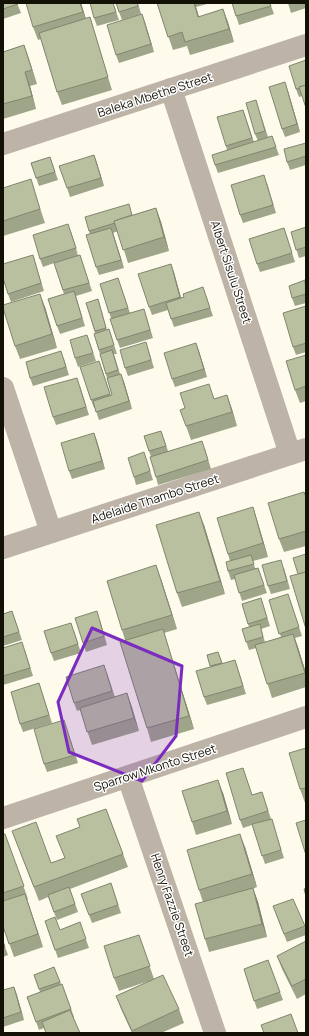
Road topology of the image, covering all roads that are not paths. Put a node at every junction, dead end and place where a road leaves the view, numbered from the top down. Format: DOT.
graph roads {
  1 [pos="306,45"];
  2 [pos="171,89"];
  3 [pos="3,144"];
  4 [pos="3,388"];
  5 [pos="298,452"];
  6 [pos="51,532"];
  7 [pos="3,548"];
  8 [pos="306,717"];
  9 [pos="128,777"];
  10 [pos="3,818"];
  11 [pos="215,1033"];
  1 -- 2 [label="street, Baleka Mbethe Street"];
  2 -- 3 [label="street, Baleka Mbethe Street"];
  2 -- 5 [label="street, Albert Sisulu Street"];
  4 -- 6 [label="street"];
  5 -- 6 [label="street, Adelaide Thambo Street"];
  6 -- 7 [label="street, Adelaide Thambo Street"];
  8 -- 9 [label="street, Sparrow Mkonto Street"];
  9 -- 10 [label="street, Sparrow Mkonto Street"];
  9 -- 11 [label="street, Henry Fazzie Street"];
}
